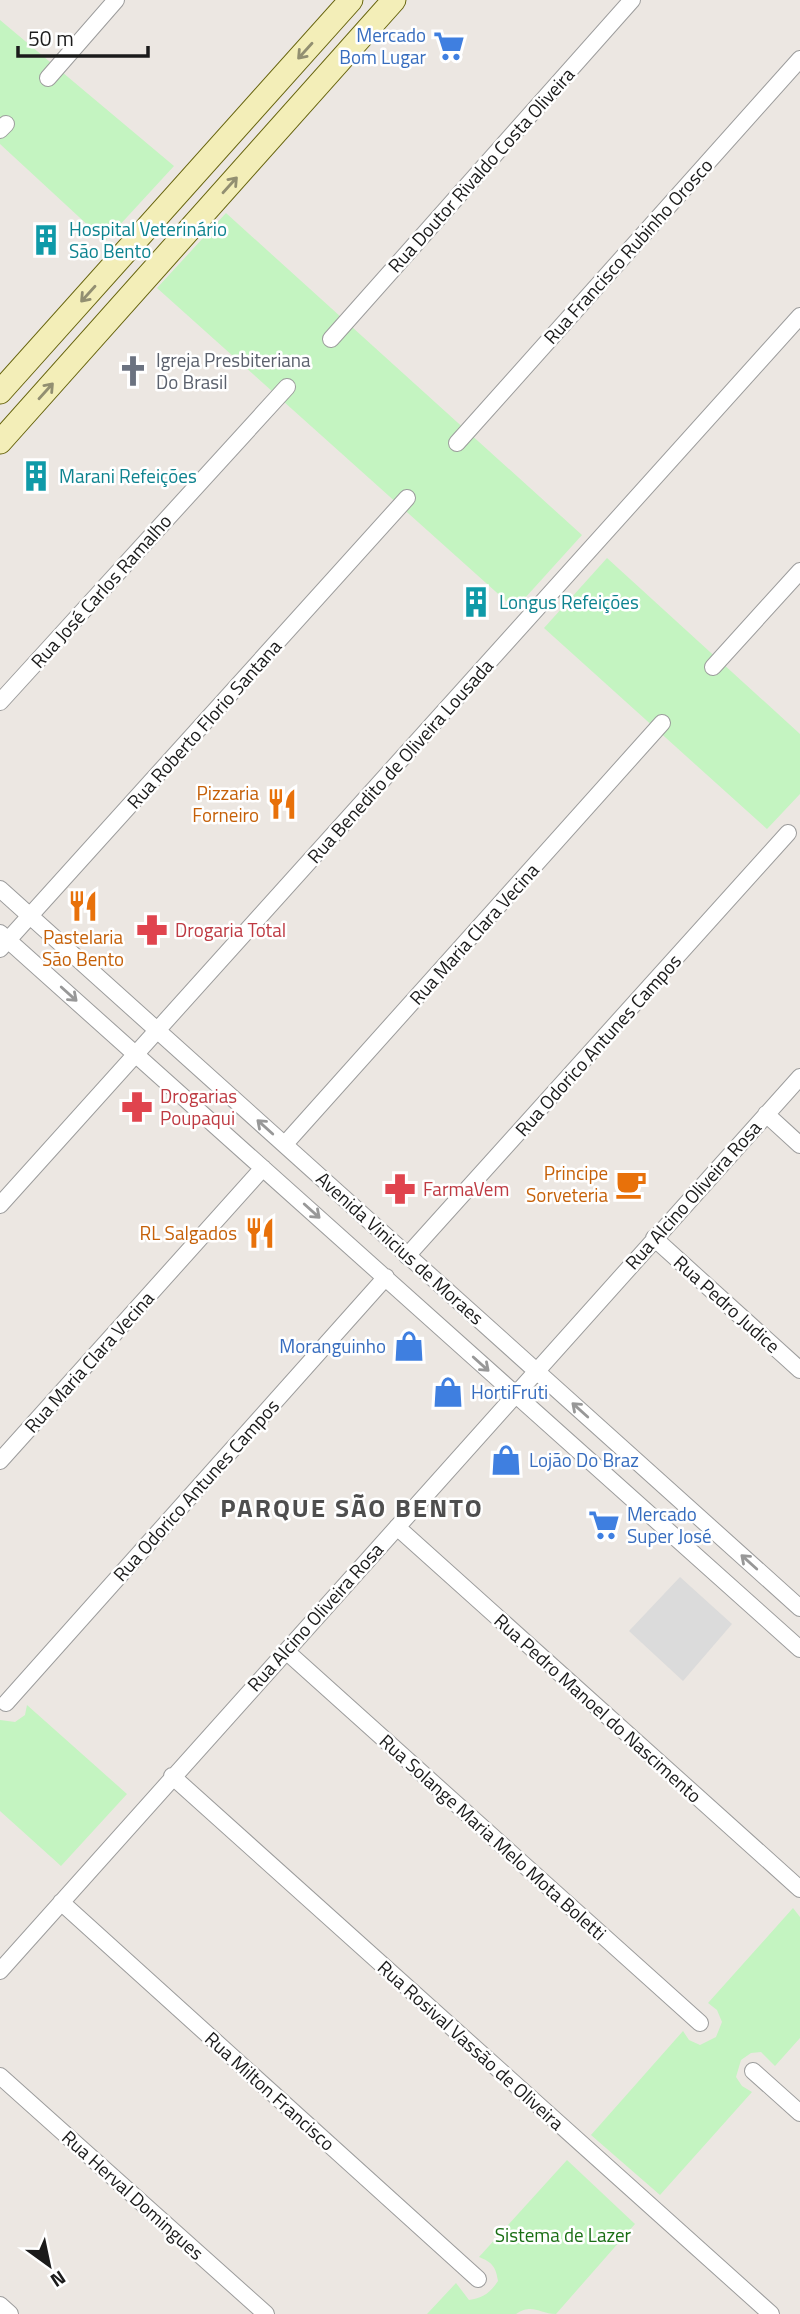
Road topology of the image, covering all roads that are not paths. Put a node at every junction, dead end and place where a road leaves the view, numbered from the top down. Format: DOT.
graph roads {
  1 [pos="116,0"];
  2 [pos="394,0"];
  3 [pos="632,0"];
  4 [pos="349,1"];
  5 [pos="373,24"];
  6 [pos="800,59"];
  7 [pos="48,78"];
  8 [pos="800,316"];
  9 [pos="331,339"];
  10 [pos="287,387"];
  11 [pos="0,392"];
  12 [pos="0,442"];
  13 [pos="457,443"];
  14 [pos="407,498"];
  15 [pos="800,570"];
  16 [pos="713,667"];
  17 [pos="0,702"];
  18 [pos="662,723"];
  19 [pos="788,833"];
  20 [pos="0,888"];
  21 [pos="31,916"];
  22 [pos="3,940"];
  23 [pos="157,1030"];
  24 [pos="136,1054"];
  25 [pos="800,1077"];
  26 [pos="766,1114"];
  27 [pos="285,1144"];
  28 [pos="800,1145"];
  29 [pos="263,1168"];
  30 [pos="0,1205"];
  31 [pos="654,1238"];
  32 [pos="407,1256"];
  33 [pos="386,1277"];
  34 [pos="535,1370"];
  35 [pos="800,1370"];
  36 [pos="514,1394"];
  37 [pos="0,1461"];
  38 [pos="397,1527"];
  39 [pos="800,1608"];
  40 [pos="800,1649"];
  41 [pos="286,1651"];
  42 [pos="6,1703"];
  43 [pos="172,1776"];
  44 [pos="800,1889"];
  45 [pos="61,1902"];
  46 [pos="0,1971"];
  47 [pos="701,2023"];
  48 [pos="753,2071"];
  49 [pos="0,2076"];
  50 [pos="800,2113"];
  51 [pos="478,2279"];
  52 [pos="0,2305"];
  53 [pos="10,2314"];
  54 [pos="266,2314"];
  55 [pos="771,2314"];
  1 -- 7 [label="street"];
  2 -- 5 [label="main road"];
  3 -- 9 [label="street, Rua Doutor Rivaldo Costa Oliveira"];
  4 -- 5 [label="main road"];
  4 -- 11 [label="main road, one-way"];
  12 -- 5 [label="main road, one-way"];
  6 -- 13 [label="street, Rua Francisco Rubinho Orosco"];
  8 -- 23 [label="street, Rua Benedito de Oliveira Lousada"];
  10 -- 17 [label="street, Rua José Carlos Ramalho"];
  14 -- 21 [label="street, Rua Roberto Florio Santana"];
  15 -- 16 [label="street"];
  18 -- 27 [label="street, Rua Maria Clara Vecina"];
  19 -- 32 [label="street, Rua Odorico Antunes Campos"];
  20 -- 21 [label="street, Avenida Vinicius de Moraes"];
  21 -- 22 [label="street, Rua Roberto Florio Santana"];
  21 -- 23 [label="street, Avenida Vinicius de Moraes"];
  22 -- 24 [label="street, Avenida Vinicius de Moraes, one-way"];
  23 -- 24 [label="street, Rua Benedito de Oliveira Lousada"];
  27 -- 23 [label="street, Avenida Vinicius de Moraes, one-way"];
  24 -- 29 [label="street, Avenida Vinicius de Moraes"];
  24 -- 30 [label="street, Rua Benedito de Oliveira Lousada"];
  25 -- 26 [label="street, Rua Alcino Oliveira Rosa"];
  26 -- 28 [label="street"];
  26 -- 31 [label="street, Rua Alcino Oliveira Rosa"];
  27 -- 32 [label="street, Avenida Vinicius de Moraes"];
  29 -- 33 [label="street, Avenida Vinicius de Moraes, one-way"];
  29 -- 37 [label="street, Rua Maria Clara Vecina"];
  31 -- 34 [label="street, Rua Alcino Oliveira Rosa"];
  31 -- 35 [label="street, Rua Pedro Judice"];
  32 -- 34 [label="street, Avenida Vinicius de Moraes"];
  33 -- 36 [label="street, Avenida Vinicius de Moraes, one-way"];
  33 -- 42 [label="street, Rua Odorico Antunes Campos"];
  34 -- 36 [label="street, Rua Alcino Oliveira Rosa"];
  39 -- 34 [label="street, Avenida Vinicius de Moraes, one-way"];
  36 -- 38 [label="street, Rua Alcino Oliveira Rosa"];
  36 -- 40 [label="street, Avenida Vinicius de Moraes"];
  38 -- 41 [label="street, Rua Alcino Oliveira Rosa"];
  38 -- 44 [label="street, Rua Pedro Manoel do Nascimento"];
  41 -- 43 [label="street, Rua Alcino Oliveira Rosa"];
  41 -- 47 [label="street, Rua Solange Maria Melo Mota Boletti"];
  43 -- 45 [label="street, Rua Alcino Oliveira Rosa"];
  43 -- 55 [label="street, Rua Rosival Vassão de Oliveira"];
  45 -- 46 [label="street, Rua Alcino Oliveira Rosa"];
  45 -- 51 [label="street, Rua Milton Francisco"];
  48 -- 50 [label="street"];
  49 -- 54 [label="street, Rua Herval Domingues"];
  52 -- 53 [label="street"];
}
